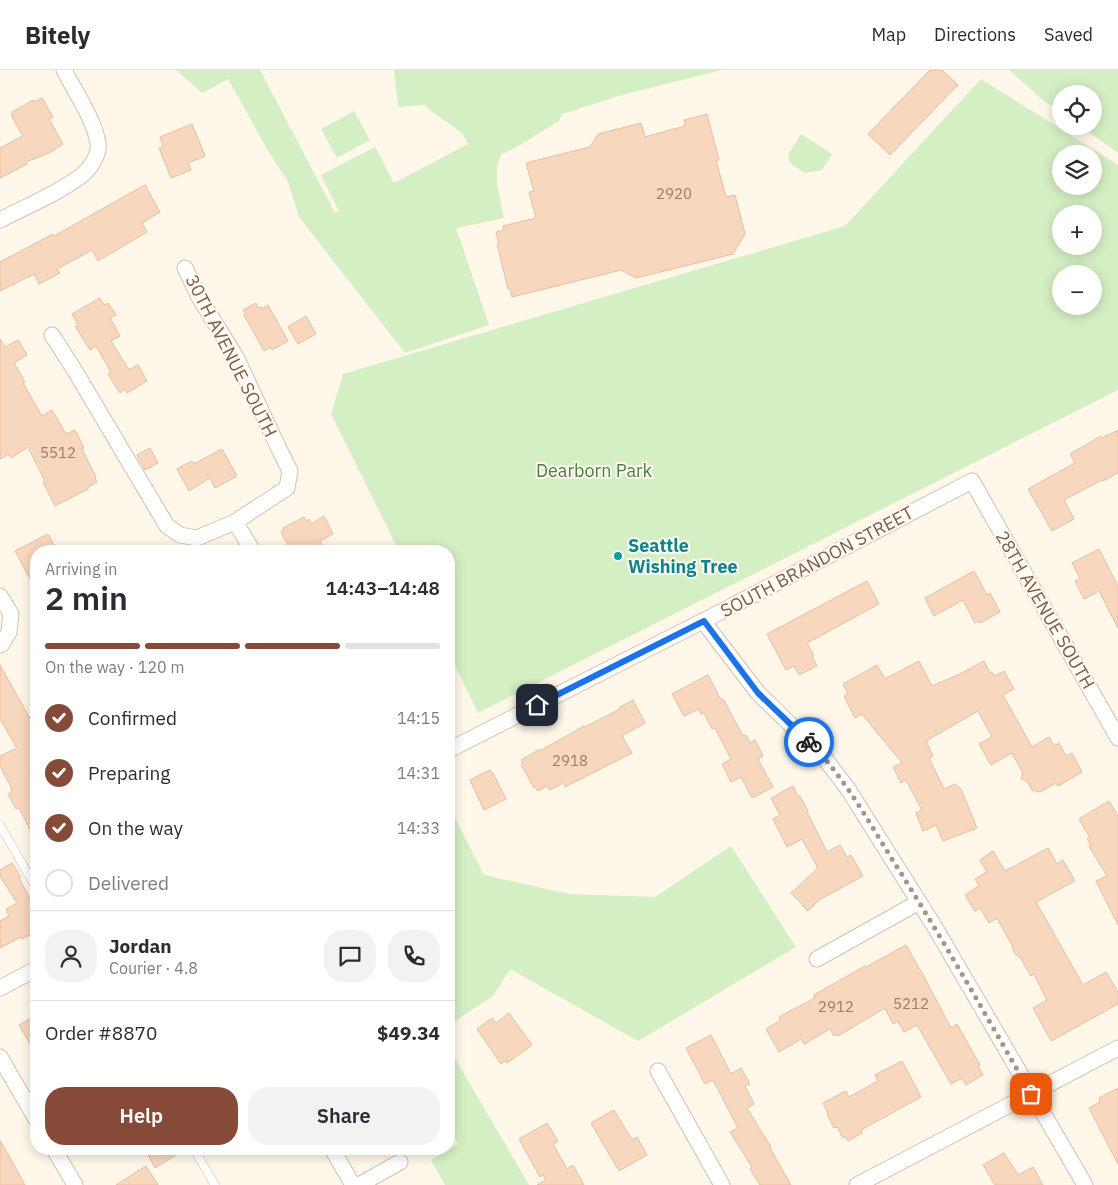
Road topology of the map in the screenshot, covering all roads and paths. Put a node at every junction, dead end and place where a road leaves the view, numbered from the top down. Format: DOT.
graph roads {
  1 [pos="64,70"];
  2 [pos="0,220"];
  3 [pos="185,268"];
  4 [pos="52,335"];
  5 [pos="972,482"];
  6 [pos="235,522"];
  7 [pos="249,545"];
  8 [pos="0,596"];
  9 [pos="704,621"];
  10 [pos="1,645"];
  11 [pos="1118,738"];
  12 [pos="455,741"];
  13 [pos="0,825"];
  14 [pos="30,878"];
  15 [pos="919,902"];
  16 [pos="817,959"];
  17 [pos="30,972"];
  18 [pos="0,988"];
  19 [pos="1118,1048"];
  20 [pos="0,1057"];
  21 [pos="658,1071"];
  22 [pos="1031,1094"];
  23 [pos="30,1109"];
  24 [pos="58,1155"];
  25 [pos="198,1155"];
  26 [pos="336,1155"];
  27 [pos="400,1162"];
  28 [pos="75,1185"];
  29 [pos="215,1185"];
  30 [pos="353,1185"];
  31 [pos="359,1185"];
  32 [pos="722,1185"];
  33 [pos="857,1185"];
  34 [pos="1085,1185"];
  1 -- 2 [label="street"];
  3 -- 6 [label="street, 30TH AVENUE SOUTH"];
  4 -- 6 [label="street"];
  5 -- 9 [label="street, SOUTH BRANDON STREET"];
  5 -- 11 [label="street, 28TH AVENUE SOUTH"];
  6 -- 7 [label="street"];
  8 -- 10 [label="street"];
  9 -- 12 [label="street, SOUTH BRANDON STREET"];
  9 -- 15 [label="street"];
  13 -- 14 [label="lane"];
  15 -- 16 [label="street"];
  15 -- 22 [label="street"];
  17 -- 18 [label="street"];
  19 -- 22 [label="street"];
  20 -- 23 [label="street"];
  21 -- 32 [label="street"];
  22 -- 33 [label="street"];
  22 -- 34 [label="street"];
  24 -- 28 [label="street"];
  25 -- 29 [label="lane"];
  26 -- 30 [label="street"];
  27 -- 31 [label="street"];
}
